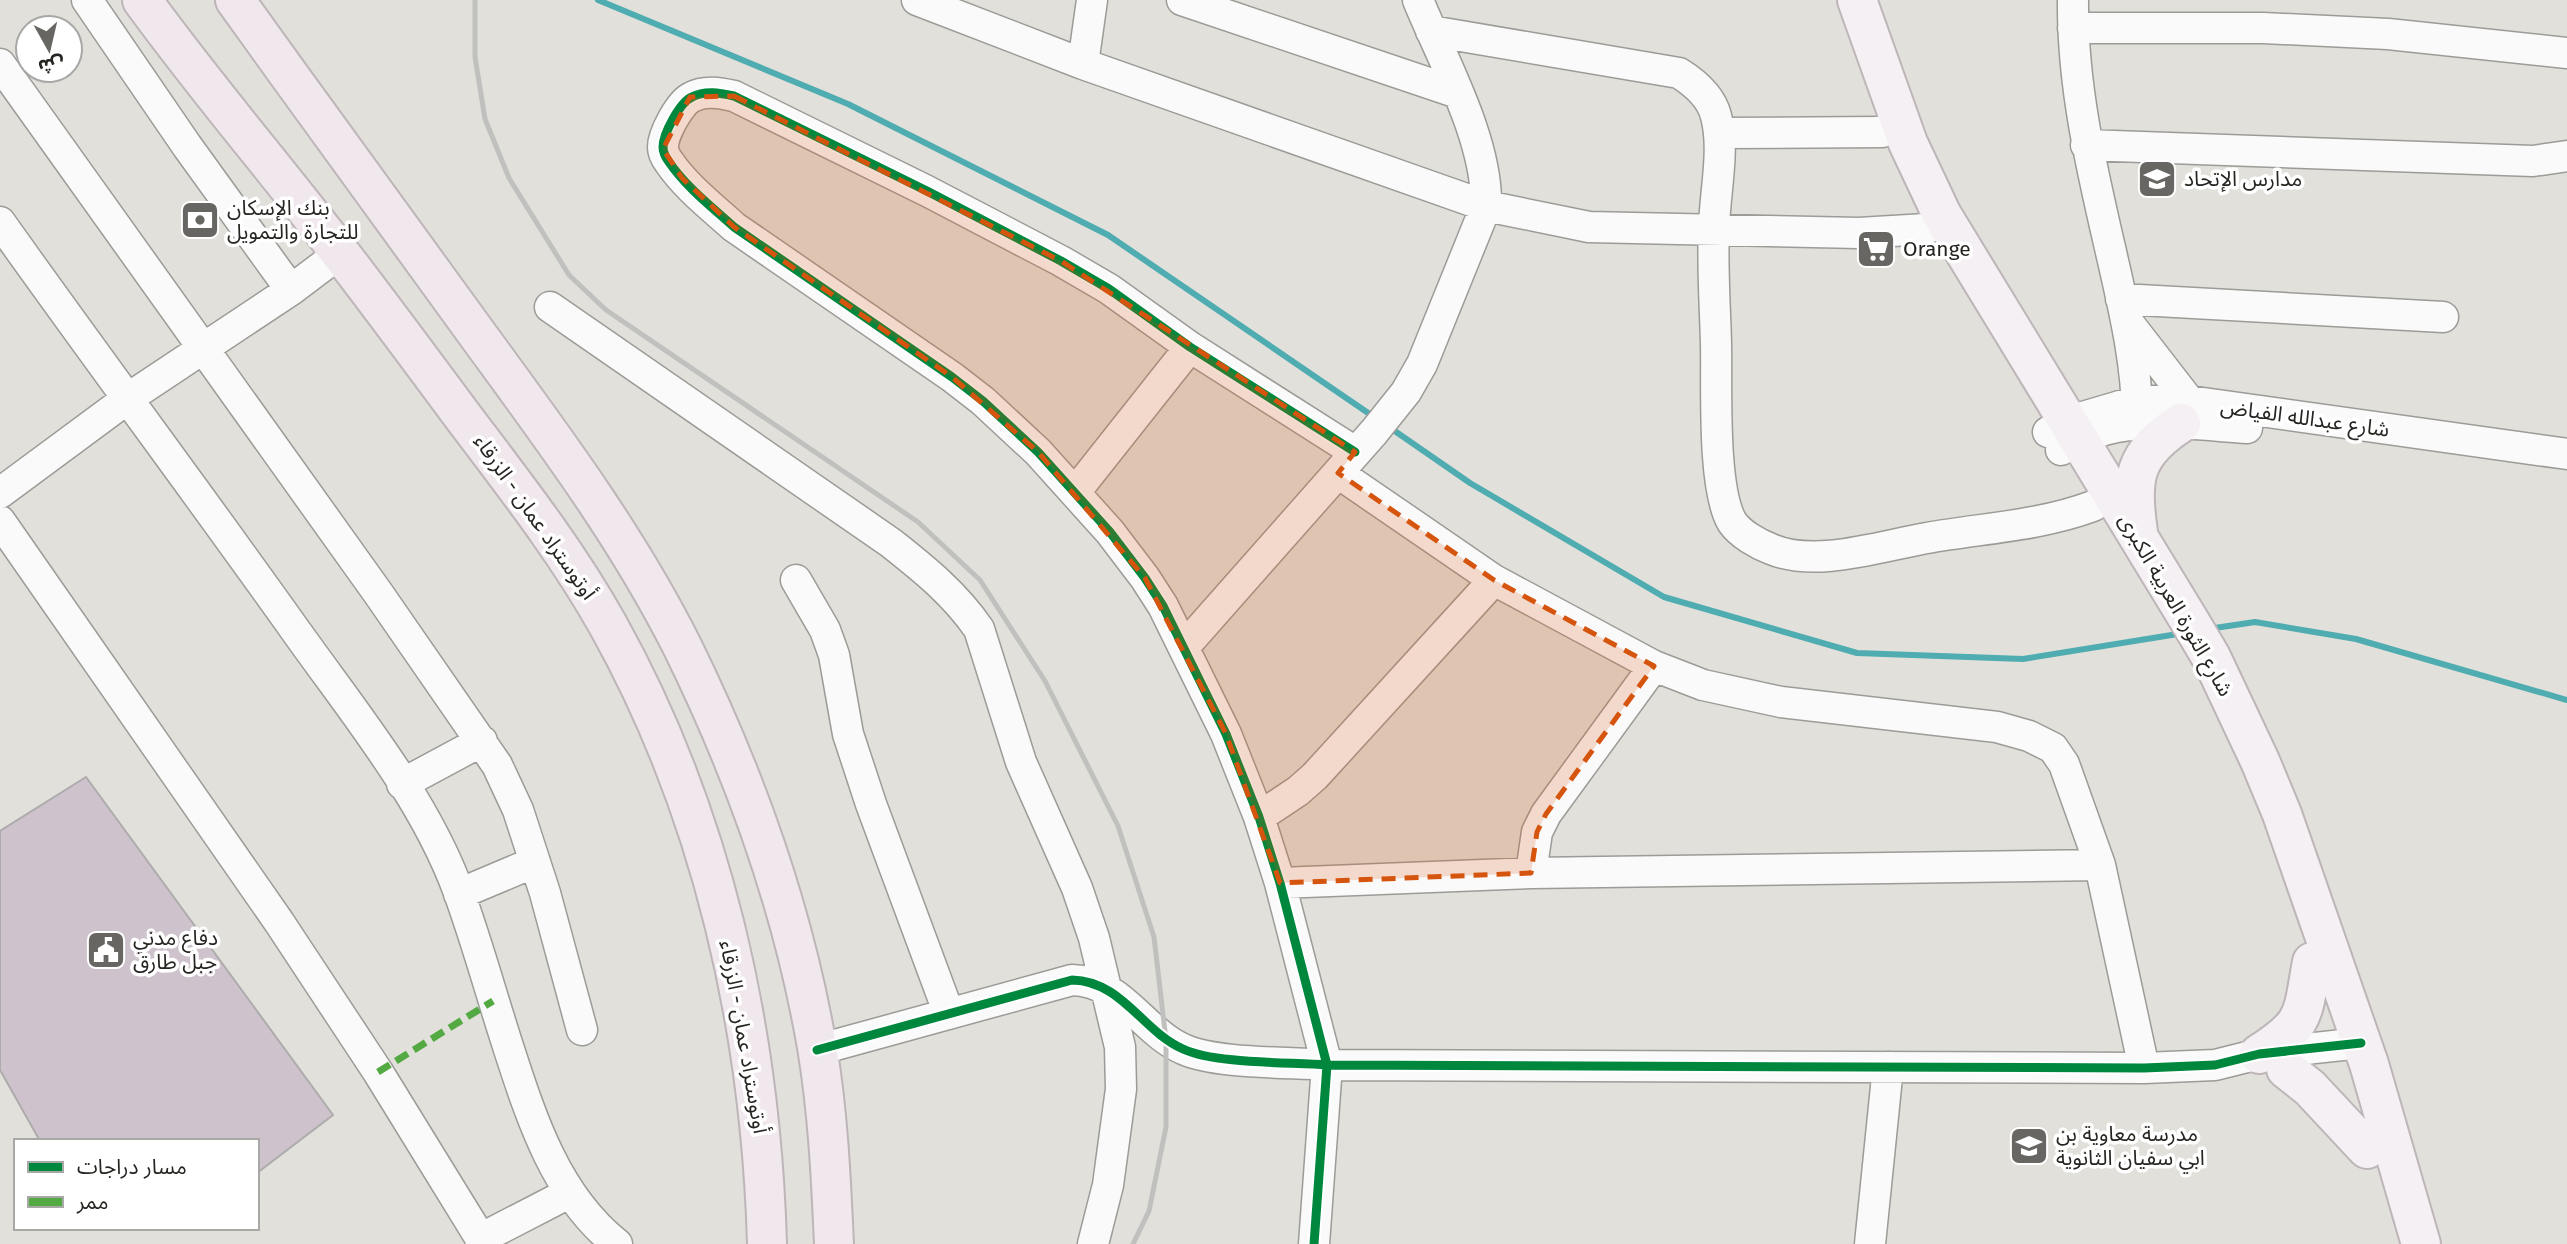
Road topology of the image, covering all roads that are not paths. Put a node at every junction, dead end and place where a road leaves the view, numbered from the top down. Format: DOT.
graph roads {
  1 [pos="87,0"];
  2 [pos="142,0"];
  3 [pos="235,0"];
  4 [pos="917,0"];
  5 [pos="1092,0"];
  6 [pos="1182,0"];
  7 [pos="1418,0"];
  8 [pos="1837,0"];
  9 [pos="1857,0"];
  10 [pos="2073,14"];
  11 [pos="1431,31"];
  12 [pos="2567,54"];
  13 [pos="0,64"];
  14 [pos="1083,64"];
  15 [pos="1458,93"];
  16 [pos="1882,132"];
  17 [pos="1719,133"];
  18 [pos="2086,145"];
  19 [pos="2567,156"];
  20 [pos="1486,206"];
  21 [pos="0,222"];
  22 [pos="1713,228"];
  23 [pos="1926,229"];
  24 [pos="341,253"];
  25 [pos="291,290"];
  26 [pos="550,307"];
  27 [pos="2122,307"];
  28 [pos="2443,317"];
  29 [pos="1190,347"];
  30 [pos="202,348"];
  31 [pos="127,399"];
  32 [pos="2185,412"];
  33 [pos="2137,413"];
  34 [pos="2063,435"];
  35 [pos="1355,453"];
  36 [pos="2567,454"];
  37 [pos="2567,468"];
  38 [pos="1076,491"];
  39 [pos="0,493"];
  40 [pos="2093,506"];
  41 [pos="0,521"];
  42 [pos="2139,537"];
  43 [pos="796,580"];
  44 [pos="1493,580"];
  45 [pos="2179,625"];
  46 [pos="1184,647"];
  47 [pos="2199,661"];
  48 [pos="1654,666"];
  49 [pos="482,741"];
  50 [pos="402,784"];
  51 [pos="1259,817"];
  52 [pos="535,862"];
  53 [pos="2100,866"];
  54 [pos="1531,873"];
  55 [pos="1280,883"];
  56 [pos="459,894"];
  57 [pos="2312,962"];
  58 [pos="1107,989"];
  59 [pos="949,1014"];
  60 [pos="582,1030"];
  61 [pos="817,1050"];
  62 [pos="2352,1055"];
  63 [pos="2272,1062"];
  64 [pos="1327,1065"];
  65 [pos="1888,1067"];
  66 [pos="2144,1068"];
  67 [pos="2367,1149"];
  68 [pos="569,1193"];
  69 [pos="482,1241"];
  70 [pos="617,1244"];
  71 [pos="767,1244"];
  72 [pos="834,1244"];
  73 [pos="1093,1244"];
  74 [pos="1314,1244"];
  75 [pos="1870,1244"];
  76 [pos="2398,1244"];
  77 [pos="2421,1244"];
  1 -- 25 [label="street"];
  2 -- 24 [label="highway, أوتوستراد عمان - الزرقاء"];
  3 -- 61 [label="highway"];
  4 -- 14 [label="street"];
  5 -- 14 [label="street"];
  6 -- 15 [label="street"];
  7 -- 11 [label="street"];
  8 -- 16 [label="main road, شارع الثورة العربية الكبرى"];
  9 -- 34 [label="main road, شارع الثورة العربية الكبرى"];
  10 -- 12 [label="street"];
  10 -- 18 [label="street"];
  11 -- 15 [label="street"];
  11 -- 17 [label="street"];
  13 -- 30 [label="street"];
  14 -- 20 [label="street"];
  15 -- 20 [label="street"];
  16 -- 17 [label="street"];
  16 -- 23 [label="main road, شارع الثورة العربية الكبرى"];
  17 -- 22 [label="street"];
  18 -- 19 [label="street"];
  18 -- 27 [label="street"];
  20 -- 22 [label="street"];
  20 -- 35 [label="street"];
  21 -- 31 [label="street"];
  22 -- 23 [label="street"];
  22 -- 40 [label="street"];
  23 -- 34 [label="main road, شارع الثورة العربية الكبرى"];
  24 -- 25 [label="street"];
  24 -- 71 [label="highway, أوتوستراد عمان - الزرقاء"];
  25 -- 30 [label="street"];
  26 -- 58 [label="street"];
  27 -- 28 [label="street"];
  27 -- 32 [label="street"];
  27 -- 33 [label="street"];
  29 -- 35 [label="street"];
  29 -- 38 [label="street"];
  29 -- 38 [label="street"];
  30 -- 31 [label="street"];
  30 -- 49 [label="street"];
  31 -- 39 [label="street"];
  31 -- 50 [label="street"];
  32 -- 33 [label="street, شارع عبدالله الفياض"];
  32 -- 36 [label="street, شارع عبدالله الفياض"];
  32 -- 37 [label="street, شارع عبدالله الفياض"];
  32 -- 42 [label="main road"];
  33 -- 34 [label="street, شارع عبدالله الفياض"];
  34 -- 40 [label="main road, شارع الثورة العربية الكبرى"];
  34 -- 42 [label="main road, شارع الثورة العربية الكبرى"];
  35 -- 44 [label="street"];
  35 -- 46 [label="street"];
  38 -- 46 [label="street"];
  40 -- 45 [label="main road, شارع الثورة العربية الكبرى"];
  41 -- 69 [label="street"];
  42 -- 45 [label="main road, شارع الثورة العربية الكبرى"];
  43 -- 59 [label="street"];
  44 -- 48 [label="street"];
  44 -- 51 [label="street"];
  45 -- 47 [label="main road, شارع الثورة العربية الكبرى"];
  46 -- 51 [label="street"];
  47 -- 57 [label="main road, شارع الثورة العربية الكبرى"];
  47 -- 62 [label="main road, شارع الثورة العربية الكبرى"];
  48 -- 53 [label="street"];
  48 -- 54 [label="street"];
  49 -- 50 [label="street"];
  49 -- 52 [label="street"];
  50 -- 56 [label="street"];
  51 -- 55 [label="street"];
  52 -- 56 [label="street"];
  52 -- 60 [label="street"];
  53 -- 54 [label="street"];
  53 -- 66 [label="street"];
  54 -- 55 [label="street"];
  55 -- 64 [label="street"];
  56 -- 68 [label="street"];
  57 -- 62 [label="main road, شارع الثورة العربية الكبرى"];
  57 -- 63 [label="main road"];
  58 -- 59 [label="street"];
  58 -- 64 [label="street"];
  58 -- 73 [label="street"];
  59 -- 61 [label="street"];
  61 -- 72 [label="highway"];
  62 -- 63 [label="street"];
  62 -- 67 [label="main road, شارع الثورة العربية الكبرى"];
  62 -- 77 [label="main road, شارع الثورة العربية الكبرى"];
  63 -- 66 [label="street"];
  63 -- 67 [label="main road"];
  64 -- 65 [label="street"];
  64 -- 74 [label="street"];
  65 -- 66 [label="street"];
  65 -- 75 [label="street"];
  67 -- 76 [label="main road, شارع الثورة العربية الكبرى"];
  68 -- 69 [label="street"];
  68 -- 70 [label="street"];
}
